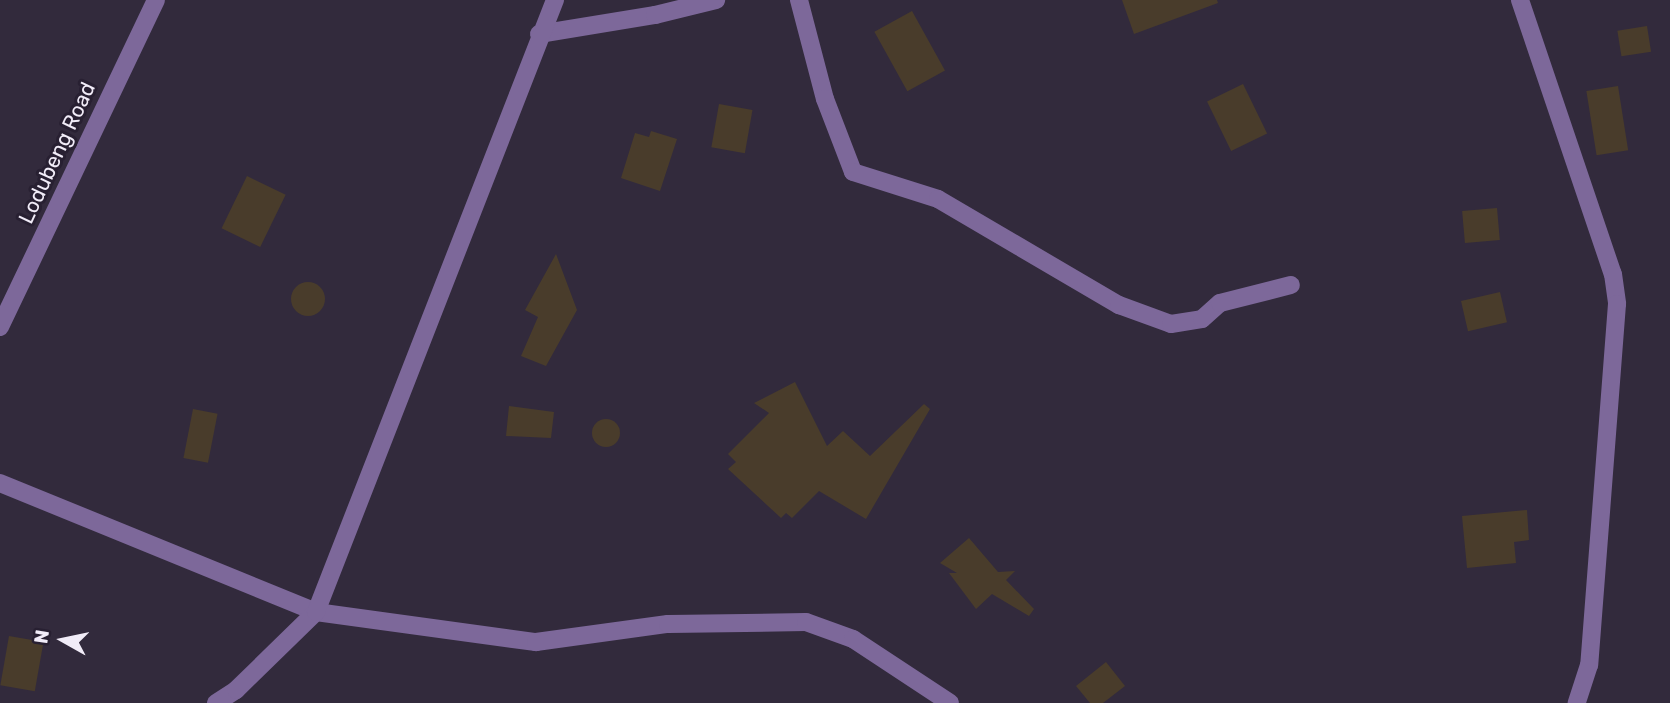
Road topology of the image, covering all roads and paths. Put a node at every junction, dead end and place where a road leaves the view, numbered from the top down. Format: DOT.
graph roads {
  1 [pos="156,0"];
  2 [pos="555,0"];
  3 [pos="716,0"];
  4 [pos="799,0"];
  5 [pos="1520,0"];
  6 [pos="539,34"];
  7 [pos="1290,285"];
  8 [pos="0,327"];
  9 [pos="0,484"];
  10 [pos="316,612"];
  11 [pos="216,703"];
  12 [pos="950,703"];
  13 [pos="1577,703"];
  1 -- 8 [label="street, Lodubeng Road"];
  2 -- 6 [label="street"];
  3 -- 6 [label="street"];
  4 -- 7 [label="street"];
  5 -- 13 [label="street"];
  6 -- 10 [label="street"];
  9 -- 10 [label="street"];
  10 -- 11 [label="street"];
  10 -- 12 [label="street"];
}
